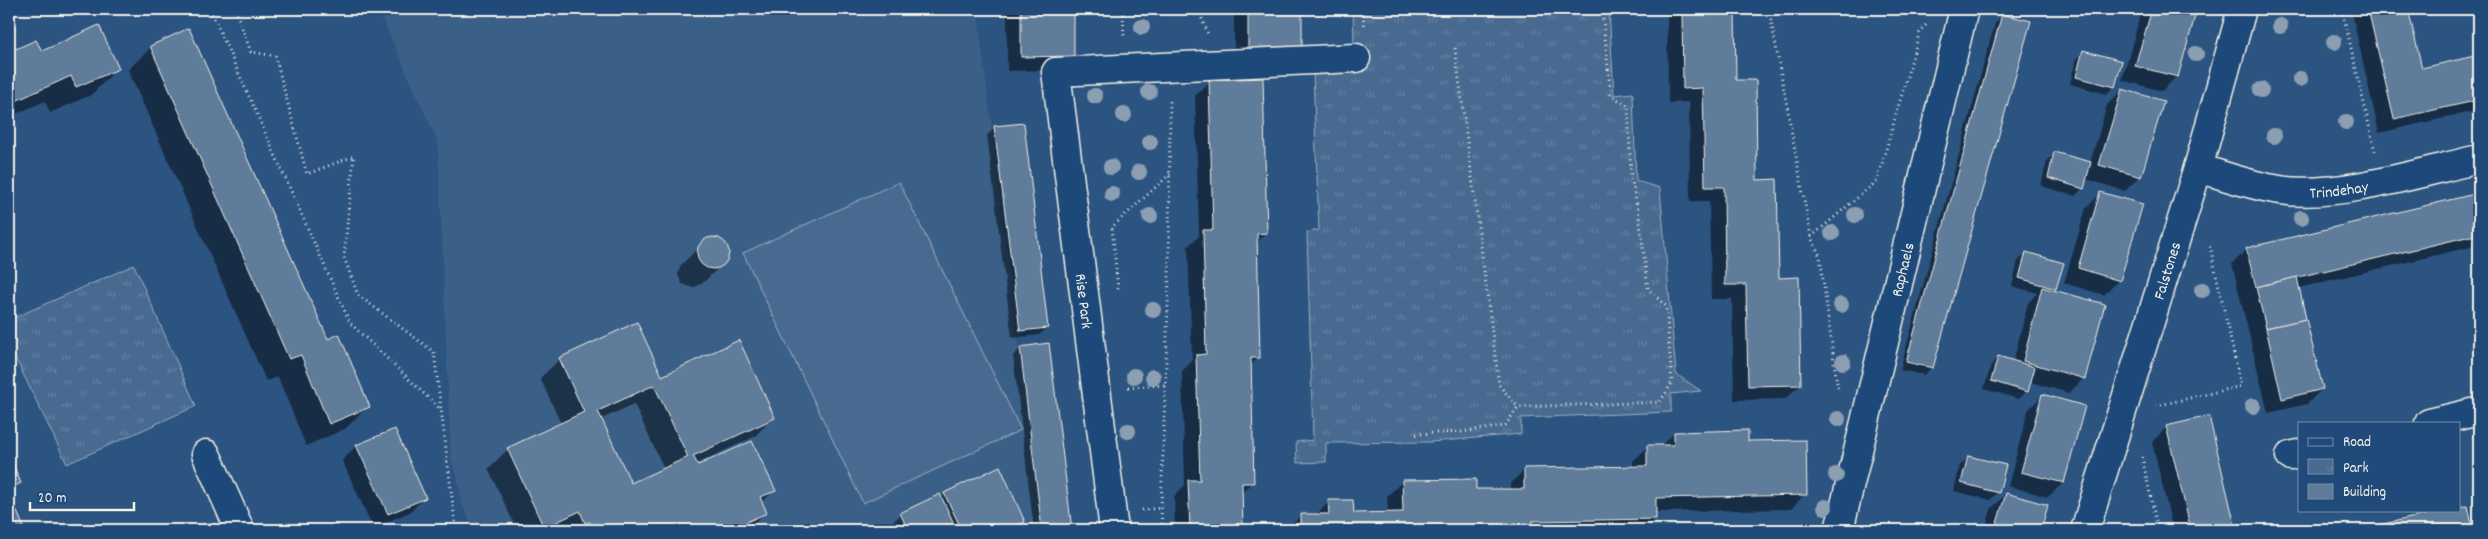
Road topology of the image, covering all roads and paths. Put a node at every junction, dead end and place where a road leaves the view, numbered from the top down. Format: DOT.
graph roads {
  1 [pos="210,9"];
  2 [pos="236,9"];
  3 [pos="1602,9"];
  4 [pos="1769,9"];
  5 [pos="1964,9"];
  6 [pos="2242,9"];
  7 [pos="2342,9"];
  8 [pos="1920,31"];
  9 [pos="1455,48"];
  10 [pos="1356,58"];
  11 [pos="1169,67"];
  12 [pos="2377,159"];
  13 [pos="2479,159"];
  14 [pos="2198,168"];
  15 [pos="1171,173"];
  16 [pos="1811,237"];
  17 [pos="2209,241"];
  18 [pos="1118,293"];
  19 [pos="1126,377"];
  20 [pos="1165,385"];
  21 [pos="1839,401"];
  22 [pos="1518,407"];
  23 [pos="2149,407"];
  24 [pos="441,410"];
  25 [pos="2479,411"];
  26 [pos="2433,422"];
  27 [pos="1416,434"];
  28 [pos="206,454"];
  29 [pos="2141,454"];
  30 [pos="1161,508"];
  31 [pos="1113,521"];
  32 [pos="240,530"];
  33 [pos="456,530"];
  34 [pos="1162,530"];
  35 [pos="1839,530"];
  36 [pos="2085,530"];
  37 [pos="2158,530"];
  1 -- 24 [label="path"];
  2 -- 24 [label="path"];
  3 -- 22 [label="path"];
  4 -- 16 [label="path"];
  5 -- 35 [label="street, Raphaels"];
  6 -- 14 [label="street, Falstones"];
  7 -- 12 [label="path"];
  8 -- 16 [label="path"];
  9 -- 22 [label="path"];
  10 -- 11 [label="street"];
  11 -- 15 [label="path"];
  11 -- 31 [label="street, Rise Park"];
  13 -- 14 [label="street, Trindehay"];
  14 -- 36 [label="street, Falstones"];
  15 -- 18 [label="path"];
  15 -- 20 [label="path"];
  16 -- 21 [label="path"];
  17 -- 23 [label="path"];
  19 -- 20 [label="path"];
  20 -- 30 [label="path"];
  22 -- 27 [label="path"];
  24 -- 33 [label="path"];
  25 -- 26 [label="street"];
  28 -- 32 [label="street"];
  29 -- 37 [label="path"];
  30 -- 31 [label="path"];
  30 -- 34 [label="path"];
}
